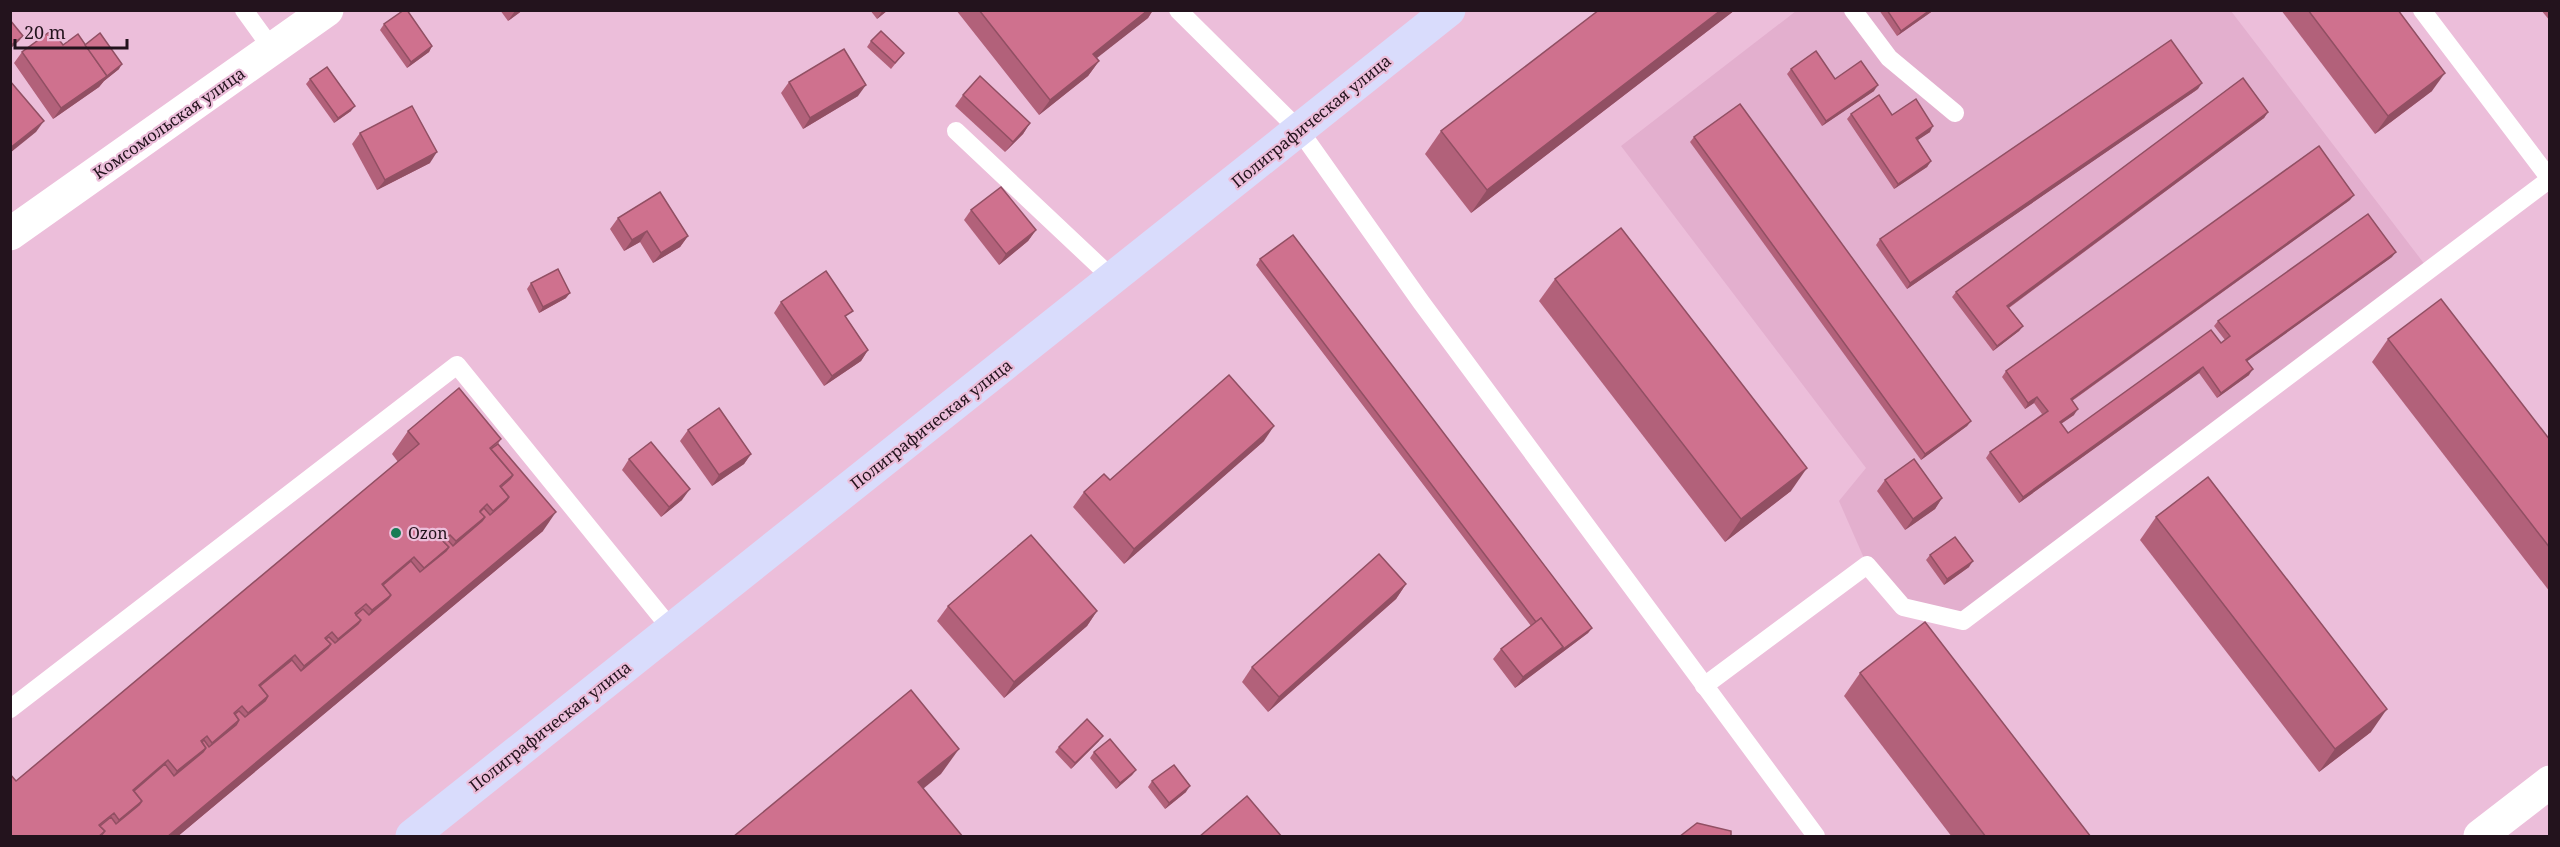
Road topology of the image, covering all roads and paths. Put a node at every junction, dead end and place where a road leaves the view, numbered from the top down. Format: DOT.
graph roads {
  1 [pos="244,10"];
  2 [pos="327,10"];
  3 [pos="1178,10"];
  4 [pos="1449,10"];
  5 [pos="1853,10"];
  6 [pos="2422,10"];
  7 [pos="273,50"];
  8 [pos="1955,113"];
  9 [pos="956,131"];
  10 [pos="1300,131"];
  11 [pos="2550,179"];
  12 [pos="10,234"];
  13 [pos="1113,279"];
  14 [pos="672,630"];
  15 [pos="1704,686"];
  16 [pos="10,709"];
  17 [pos="2550,782"];
  18 [pos="412,837"];
  19 [pos="1816,837"];
  20 [pos="2480,837"];
  1 -- 7 [label="lane"];
  2 -- 7 [label="street, Комсомольская улица"];
  3 -- 10 [label="lane"];
  4 -- 10 [label="main road, Полиграфическая улица"];
  5 -- 8 [label="lane"];
  6 -- 11 [label="lane"];
  7 -- 12 [label="street, Комсомольская улица"];
  9 -- 13 [label="lane"];
  10 -- 13 [label="main road, Полиграфическая улица"];
  10 -- 15 [label="lane"];
  11 -- 15 [label="lane"];
  13 -- 14 [label="main road, Полиграфическая улица"];
  14 -- 16 [label="lane"];
  14 -- 18 [label="main road, Полиграфическая улица"];
  15 -- 19 [label="lane"];
  17 -- 20 [label="street"];
}
